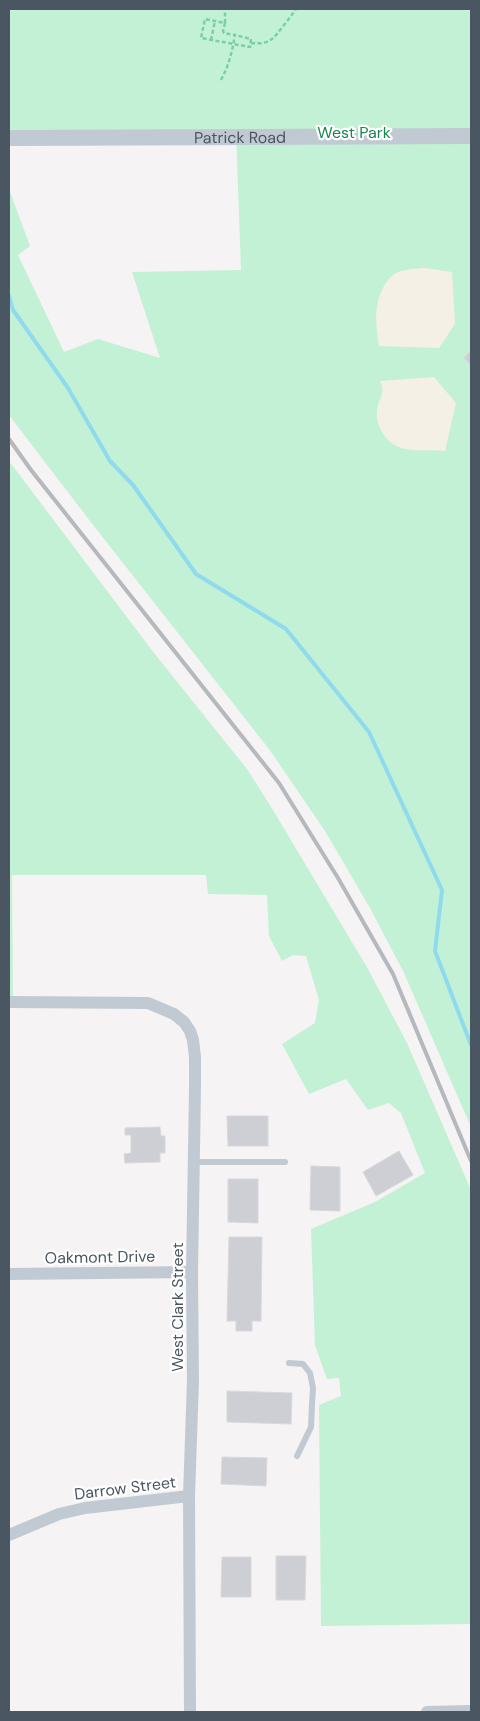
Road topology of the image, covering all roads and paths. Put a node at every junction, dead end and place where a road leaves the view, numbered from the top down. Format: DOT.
graph roads {
  1 [pos="225,9"];
  2 [pos="296,9"];
  3 [pos="215,21"];
  4 [pos="224,22"];
  5 [pos="235,35"];
  6 [pos="212,40"];
  7 [pos="251,43"];
  8 [pos="233,44"];
  9 [pos="221,80"];
  10 [pos="471,136"];
  11 [pos="9,138"];
  12 [pos="9,1002"];
  13 [pos="194,1162"];
  14 [pos="285,1162"];
  15 [pos="192,1272"];
  16 [pos="9,1274"];
  17 [pos="289,1363"];
  18 [pos="297,1456"];
  19 [pos="190,1496"];
  20 [pos="9,1535"];
  21 [pos="471,1711"];
  22 [pos="190,1712"];
  23 [pos="427,1712"];
  1 -- 4 [label="path"];
  2 -- 7 [label="path"];
  3 -- 4 [label="path"];
  3 -- 6 [label="path"];
  3 -- 6 [label="path"];
  4 -- 5 [label="path"];
  5 -- 7 [label="path"];
  5 -- 8 [label="path"];
  6 -- 8 [label="path"];
  7 -- 8 [label="path"];
  8 -- 9 [label="path"];
  10 -- 11 [label="street, Patrick Road"];
  12 -- 13 [label="street, West Clark Street"];
  13 -- 14 [label="lane"];
  13 -- 15 [label="street, West Clark Street"];
  15 -- 16 [label="street, Oakmont Drive"];
  15 -- 19 [label="street, West Clark Street"];
  17 -- 18 [label="lane"];
  19 -- 20 [label="street, Darrow Street"];
  19 -- 22 [label="street, West Clark Street"];
  21 -- 23 [label="street"];
}
